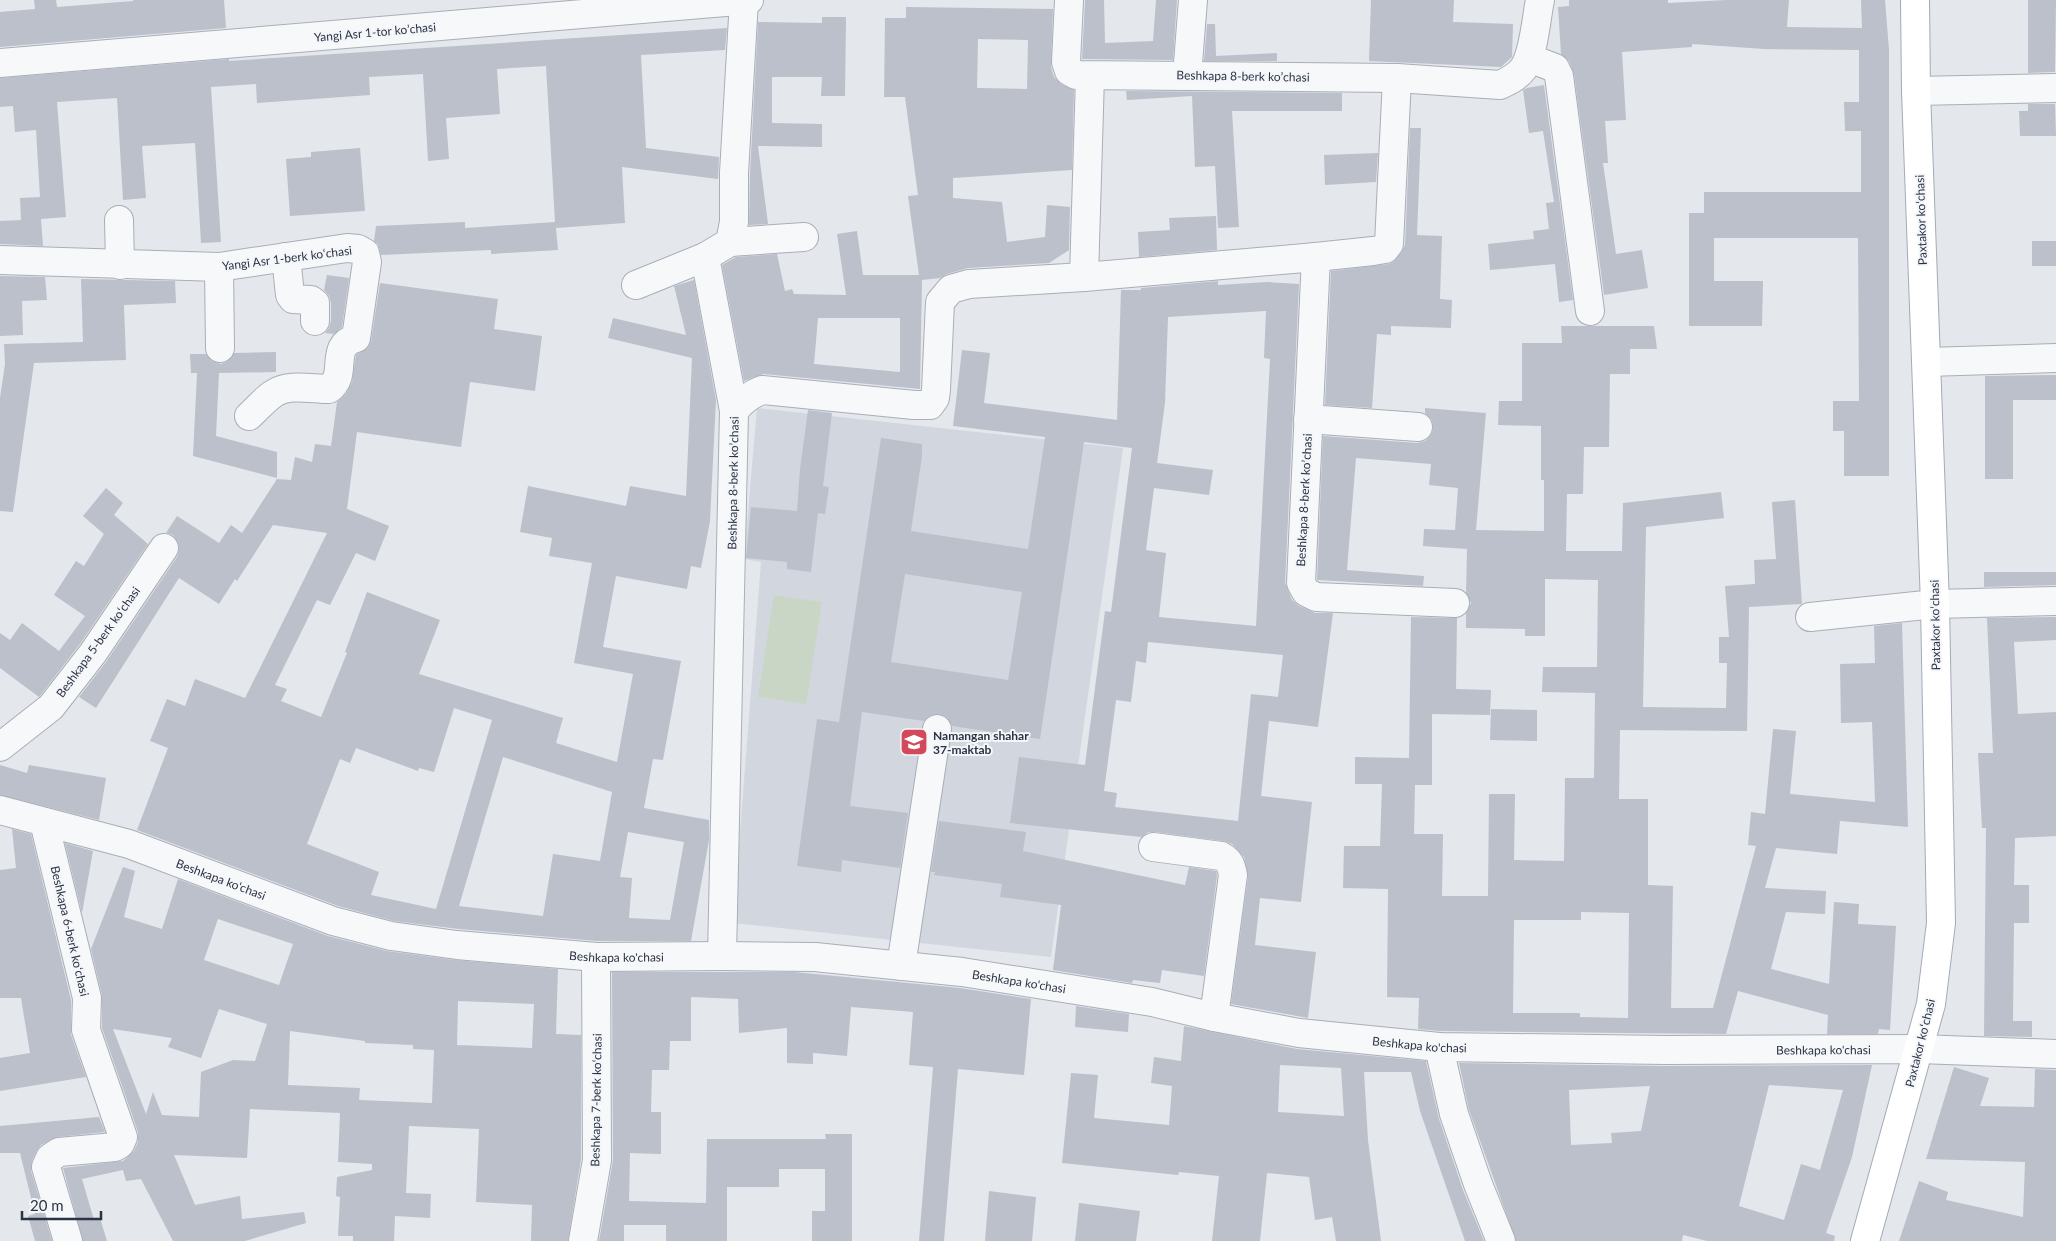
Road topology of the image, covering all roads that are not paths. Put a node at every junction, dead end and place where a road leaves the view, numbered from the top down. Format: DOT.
graph roads {
  1 [pos="744,0"];
  2 [pos="749,0"];
  3 [pos="1069,0"];
  4 [pos="1193,0"];
  5 [pos="1540,0"];
  6 [pos="1915,0"];
  7 [pos="1529,58"];
  8 [pos="0,63"];
  9 [pos="1090,76"];
  10 [pos="1187,76"];
  11 [pos="1397,78"];
  12 [pos="2056,88"];
  13 [pos="1916,91"];
  14 [pos="119,220"];
  15 [pos="804,237"];
  16 [pos="730,242"];
  17 [pos="286,257"];
  18 [pos="705,257"];
  19 [pos="1316,257"];
  20 [pos="0,260"];
  21 [pos="120,265"];
  22 [pos="219,267"];
  23 [pos="1084,276"];
  24 [pos="636,285"];
  25 [pos="1590,311"];
  26 [pos="315,321"];
  27 [pos="220,348"];
  28 [pos="2056,358"];
  29 [pos="1927,362"];
  30 [pos="734,411"];
  31 [pos="249,416"];
  32 [pos="1308,419"];
  33 [pos="1418,427"];
  34 [pos="164,548"];
  35 [pos="2056,602"];
  36 [pos="1455,603"];
  37 [pos="1935,604"];
  38 [pos="1810,617"];
  39 [pos="937,729"];
  40 [pos="0,747"];
  41 [pos="0,810"];
  42 [pos="44,822"];
  43 [pos="1154,847"];
  44 [pos="722,956"];
  45 [pos="596,957"];
  46 [pos="900,966"];
  47 [pos="1214,1017"];
  48 [pos="1439,1047"];
  49 [pos="1919,1049"];
  50 [pos="2056,1054"];
  51 [pos="68,1241"];
  52 [pos="582,1241"];
  53 [pos="1501,1241"];
  54 [pos="1865,1241"];
  1 -- 2 [label="street, Yangi Asr 1-tor koʼchasi"];
  1 -- 8 [label="street, Yangi Asr 1-tor koʼchasi"];
  1 -- 16 [label="street"];
  3 -- 9 [label="street, Beshkapa 8-berk koʼchasi"];
  4 -- 10 [label="street"];
  5 -- 7 [label="street, Beshkapa 8-berk koʼchasi"];
  6 -- 13 [label="main road, Paxtakor koʻchasi"];
  7 -- 11 [label="street, Beshkapa 8-berk koʼchasi"];
  7 -- 25 [label="street"];
  9 -- 10 [label="street, Beshkapa 8-berk koʼchasi"];
  9 -- 23 [label="street"];
  10 -- 11 [label="street, Beshkapa 8-berk koʼchasi"];
  11 -- 19 [label="street, Beshkapa 8-berk koʼchasi"];
  12 -- 13 [label="street"];
  13 -- 29 [label="main road, Paxtakor koʻchasi"];
  14 -- 21 [label="street"];
  15 -- 16 [label="street"];
  16 -- 18 [label="street"];
  17 -- 22 [label="street, Yangi Asr 1-berk koʻchasi"];
  17 -- 26 [label="street"];
  17 -- 31 [label="street, Yangi Asr 1-berk koʻchasi"];
  18 -- 24 [label="street"];
  18 -- 30 [label="street"];
  19 -- 23 [label="street, Beshkapa 8-berk koʼchasi"];
  19 -- 32 [label="street, Beshkapa 8-berk koʼchasi"];
  20 -- 21 [label="street, Yangi Asr 1-berk koʻchasi"];
  21 -- 22 [label="street, Yangi Asr 1-berk koʻchasi"];
  22 -- 27 [label="street"];
  23 -- 30 [label="street, Beshkapa 8-berk koʼchasi"];
  28 -- 29 [label="street"];
  29 -- 37 [label="main road, Paxtakor koʻchasi"];
  30 -- 44 [label="street, Beshkapa 8-berk koʼchasi"];
  32 -- 33 [label="street"];
  32 -- 36 [label="street, Beshkapa 8-berk koʼchasi"];
  34 -- 40 [label="street, Beshkapa 5-berk koʻchasi"];
  35 -- 37 [label="street"];
  37 -- 38 [label="street"];
  37 -- 49 [label="main road, Paxtakor koʻchasi"];
  39 -- 46 [label="street"];
  41 -- 42 [label="street, Beshkapa ko'chasi"];
  42 -- 45 [label="street, Beshkapa ko'chasi"];
  42 -- 51 [label="street, Beshkapa 6-berk koʻchasi"];
  43 -- 47 [label="street"];
  44 -- 45 [label="street, Beshkapa ko'chasi"];
  44 -- 46 [label="street, Beshkapa ko'chasi"];
  45 -- 52 [label="street, Beshkapa 7-berk koʻchasi"];
  46 -- 47 [label="street, Beshkapa ko'chasi"];
  47 -- 48 [label="street, Beshkapa ko'chasi"];
  48 -- 49 [label="street, Beshkapa ko'chasi"];
  48 -- 53 [label="street"];
  49 -- 50 [label="street, Beshkapa ko'chasi"];
  49 -- 54 [label="main road, Paxtakor koʻchasi"];
}
